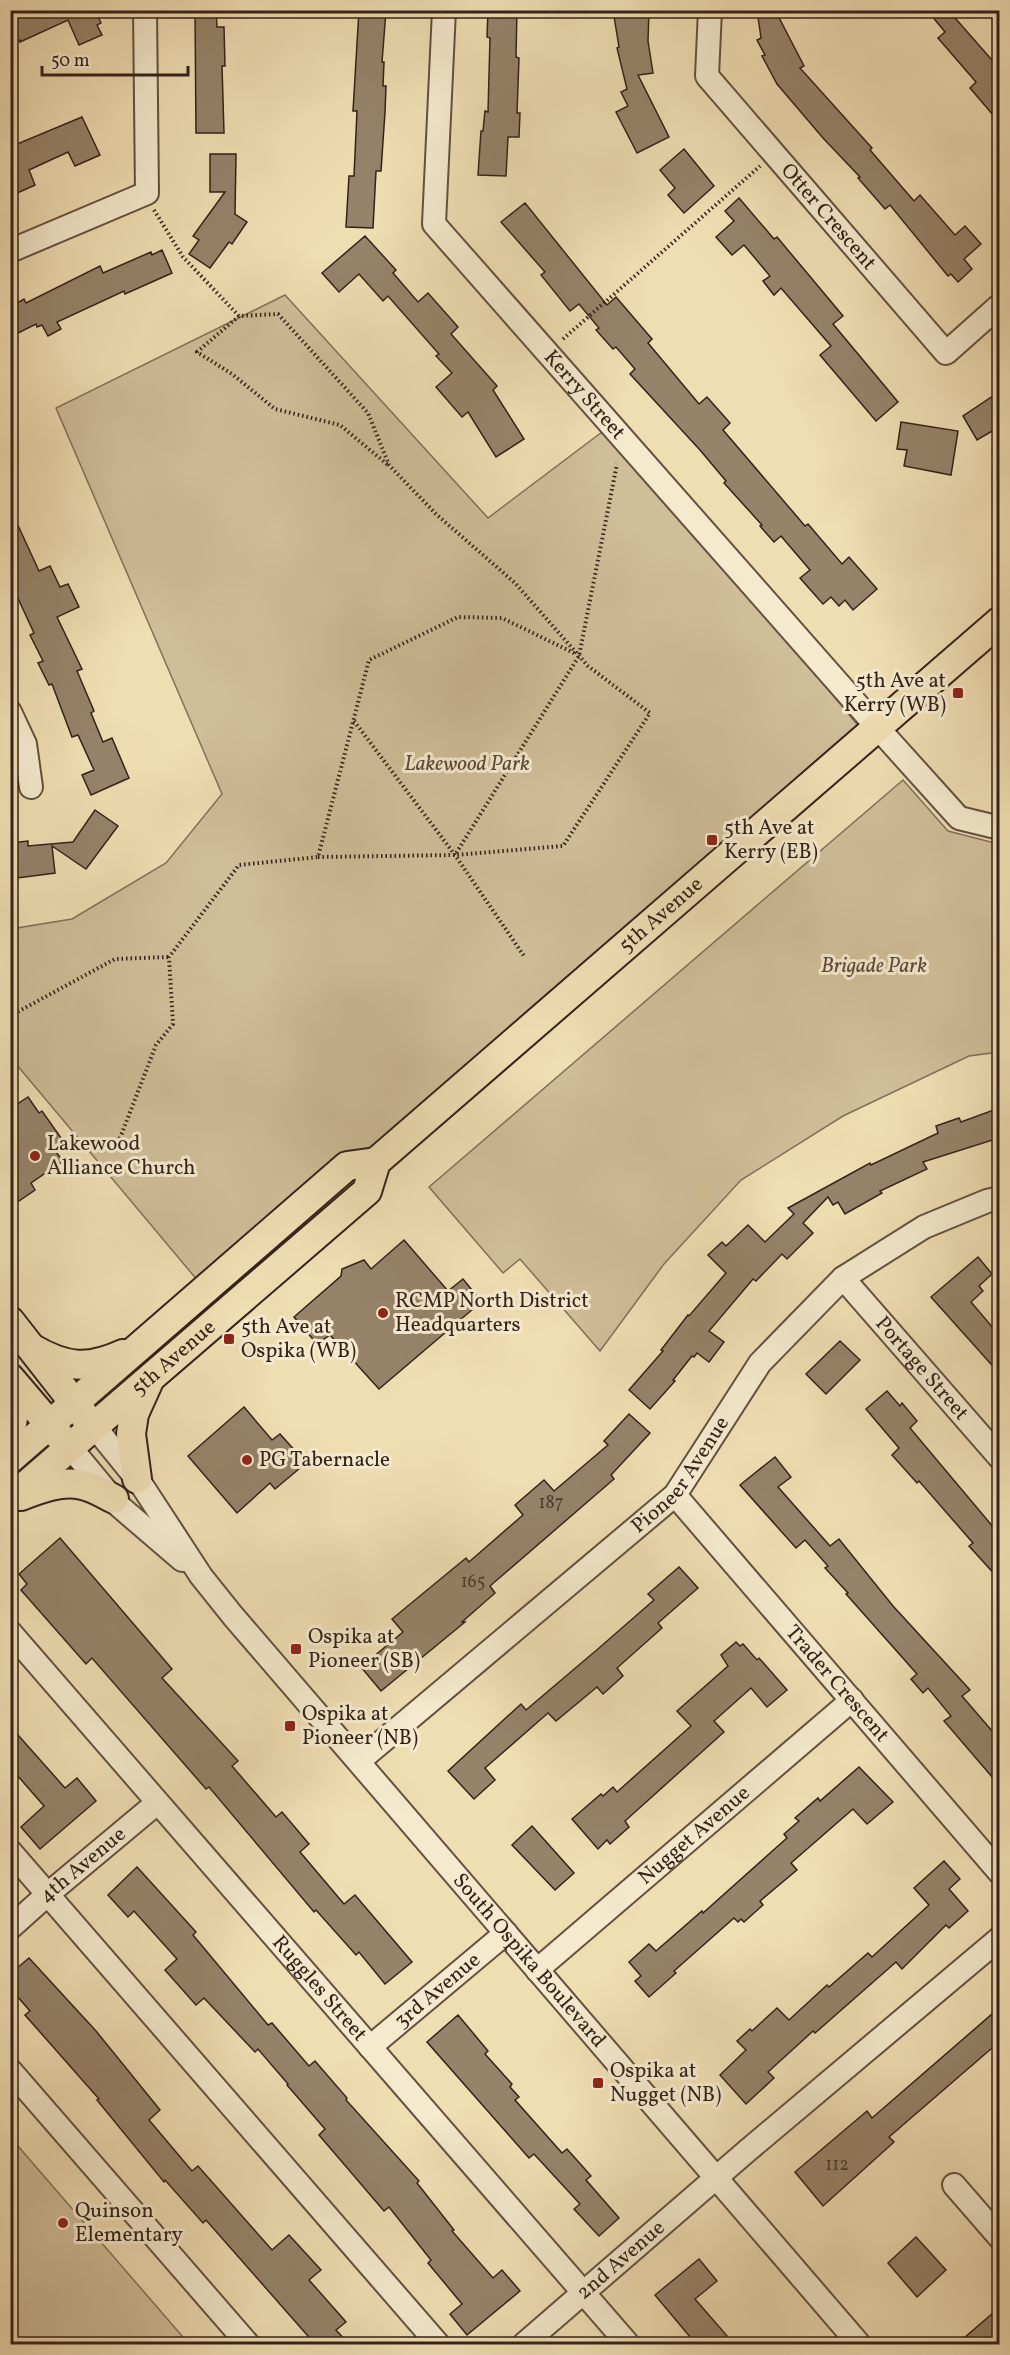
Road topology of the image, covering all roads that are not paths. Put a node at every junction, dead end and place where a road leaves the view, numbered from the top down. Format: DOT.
graph roads {
  1 [pos="145,10"];
  2 [pos="444,10"];
  3 [pos="710,10"];
  4 [pos="10,251"];
  5 [pos="999,305"];
  6 [pos="999,621"];
  7 [pos="10,712"];
  8 [pos="877,727"];
  9 [pos="32,787"];
  10 [pos="999,828"];
  11 [pos="376,1162"];
  12 [pos="999,1198"];
  13 [pos="843,1278"];
  14 [pos="10,1321"];
  15 [pos="141,1345"];
  16 [pos="32,1348"];
  17 [pos="10,1378"];
  18 [pos="150,1378"];
  19 [pos="10,1388"];
  20 [pos="74,1403"];
  21 [pos="50,1425"];
  22 [pos="94,1426"];
  23 [pos="10,1436"];
  24 [pos="70,1448"];
  25 [pos="999,1458"];
  26 [pos="10,1459"];
  27 [pos="137,1479"];
  28 [pos="675,1495"];
  29 [pos="114,1499"];
  30 [pos="10,1500"];
  31 [pos="201,1576"];
  32 [pos="10,1632"];
  33 [pos="852,1700"];
  34 [pos="359,1761"];
  35 [pos="157,1803"];
  36 [pos="10,1851"];
  37 [pos="999,1873"];
  38 [pos="48,1894"];
  39 [pos="10,1928"];
  40 [pos="506,1933"];
  41 [pos="999,1938"];
  42 [pos="537,1970"];
  43 [pos="370,2047"];
  44 [pos="10,2070"];
  45 [pos="716,2178"];
  46 [pos="954,2185"];
  47 [pos="999,2238"];
  48 [pos="584,2294"];
  49 [pos="248,2344"];
  50 [pos="438,2344"];
  51 [pos="524,2344"];
  52 [pos="628,2344"];
  53 [pos="859,2344"];
  1 -- 4 [label="street"];
  2 -- 8 [label="street, Kerry Street"];
  3 -- 5 [label="street, Otter Crescent"];
  6 -- 8 [label="main road, 5th Avenue"];
  7 -- 9 [label="street"];
  8 -- 10 [label="street, Kerry Street"];
  8 -- 11 [label="main road, 5th Avenue"];
  11 -- 15 [label="main road, 5th Avenue"];
  11 -- 18 [label="main road, 5th Avenue"];
  12 -- 13 [label="street, Pioneer Avenue"];
  13 -- 25 [label="street, Portage Street"];
  13 -- 28 [label="street, Pioneer Avenue"];
  14 -- 16 [label="main road, South Ospika Boulevard"];
  15 -- 16 [label="main road"];
  15 -- 20 [label="main road, 5th Avenue"];
  16 -- 20 [label="main road, South Ospika Boulevard"];
  17 -- 21 [label="main road, South Ospika Boulevard"];
  18 -- 22 [label="main road, 5th Avenue"];
  18 -- 27 [label="main road"];
  19 -- 23 [label="main road"];
  20 -- 21 [label="main road, 5th Avenue"];
  20 -- 22 [label="main road, South Ospika Boulevard"];
  21 -- 24 [label="main road, South Ospika Boulevard"];
  21 -- 26 [label="main road, 5th Avenue"];
  22 -- 24 [label="main road, 5th Avenue"];
  22 -- 27 [label="street, South Ospika Boulevard"];
  24 -- 29 [label="street, South Ospika Boulevard"];
  24 -- 30 [label="main road, 5th Avenue"];
  27 -- 31 [label="street, South Ospika Boulevard"];
  28 -- 33 [label="street, Trader Crescent"];
  28 -- 34 [label="street, Pioneer Avenue"];
  29 -- 30 [label="main road"];
  29 -- 31 [label="street, South Ospika Boulevard"];
  31 -- 34 [label="street, South Ospika Boulevard"];
  32 -- 35 [label="street, Ruggles Street"];
  33 -- 37 [label="street, Trader Crescent"];
  33 -- 42 [label="street, Nugget Avenue"];
  34 -- 40 [label="street, South Ospika Boulevard"];
  35 -- 38 [label="street, 4th Avenue"];
  35 -- 43 [label="street, Ruggles Street"];
  36 -- 38 [label="street"];
  38 -- 39 [label="street, 4th Avenue"];
  38 -- 50 [label="street"];
  40 -- 42 [label="street, South Ospika Boulevard"];
  40 -- 43 [label="street, 3rd Avenue"];
  41 -- 45 [label="street"];
  42 -- 45 [label="street, South Ospika Boulevard"];
  43 -- 48 [label="street, Ruggles Street"];
  44 -- 49 [label="street"];
  45 -- 48 [label="street, 2nd Avenue"];
  45 -- 53 [label="street, South Ospika Boulevard"];
  46 -- 47 [label="street"];
  48 -- 51 [label="street, 2nd Avenue"];
  48 -- 52 [label="street, Ruggles Street"];
}
